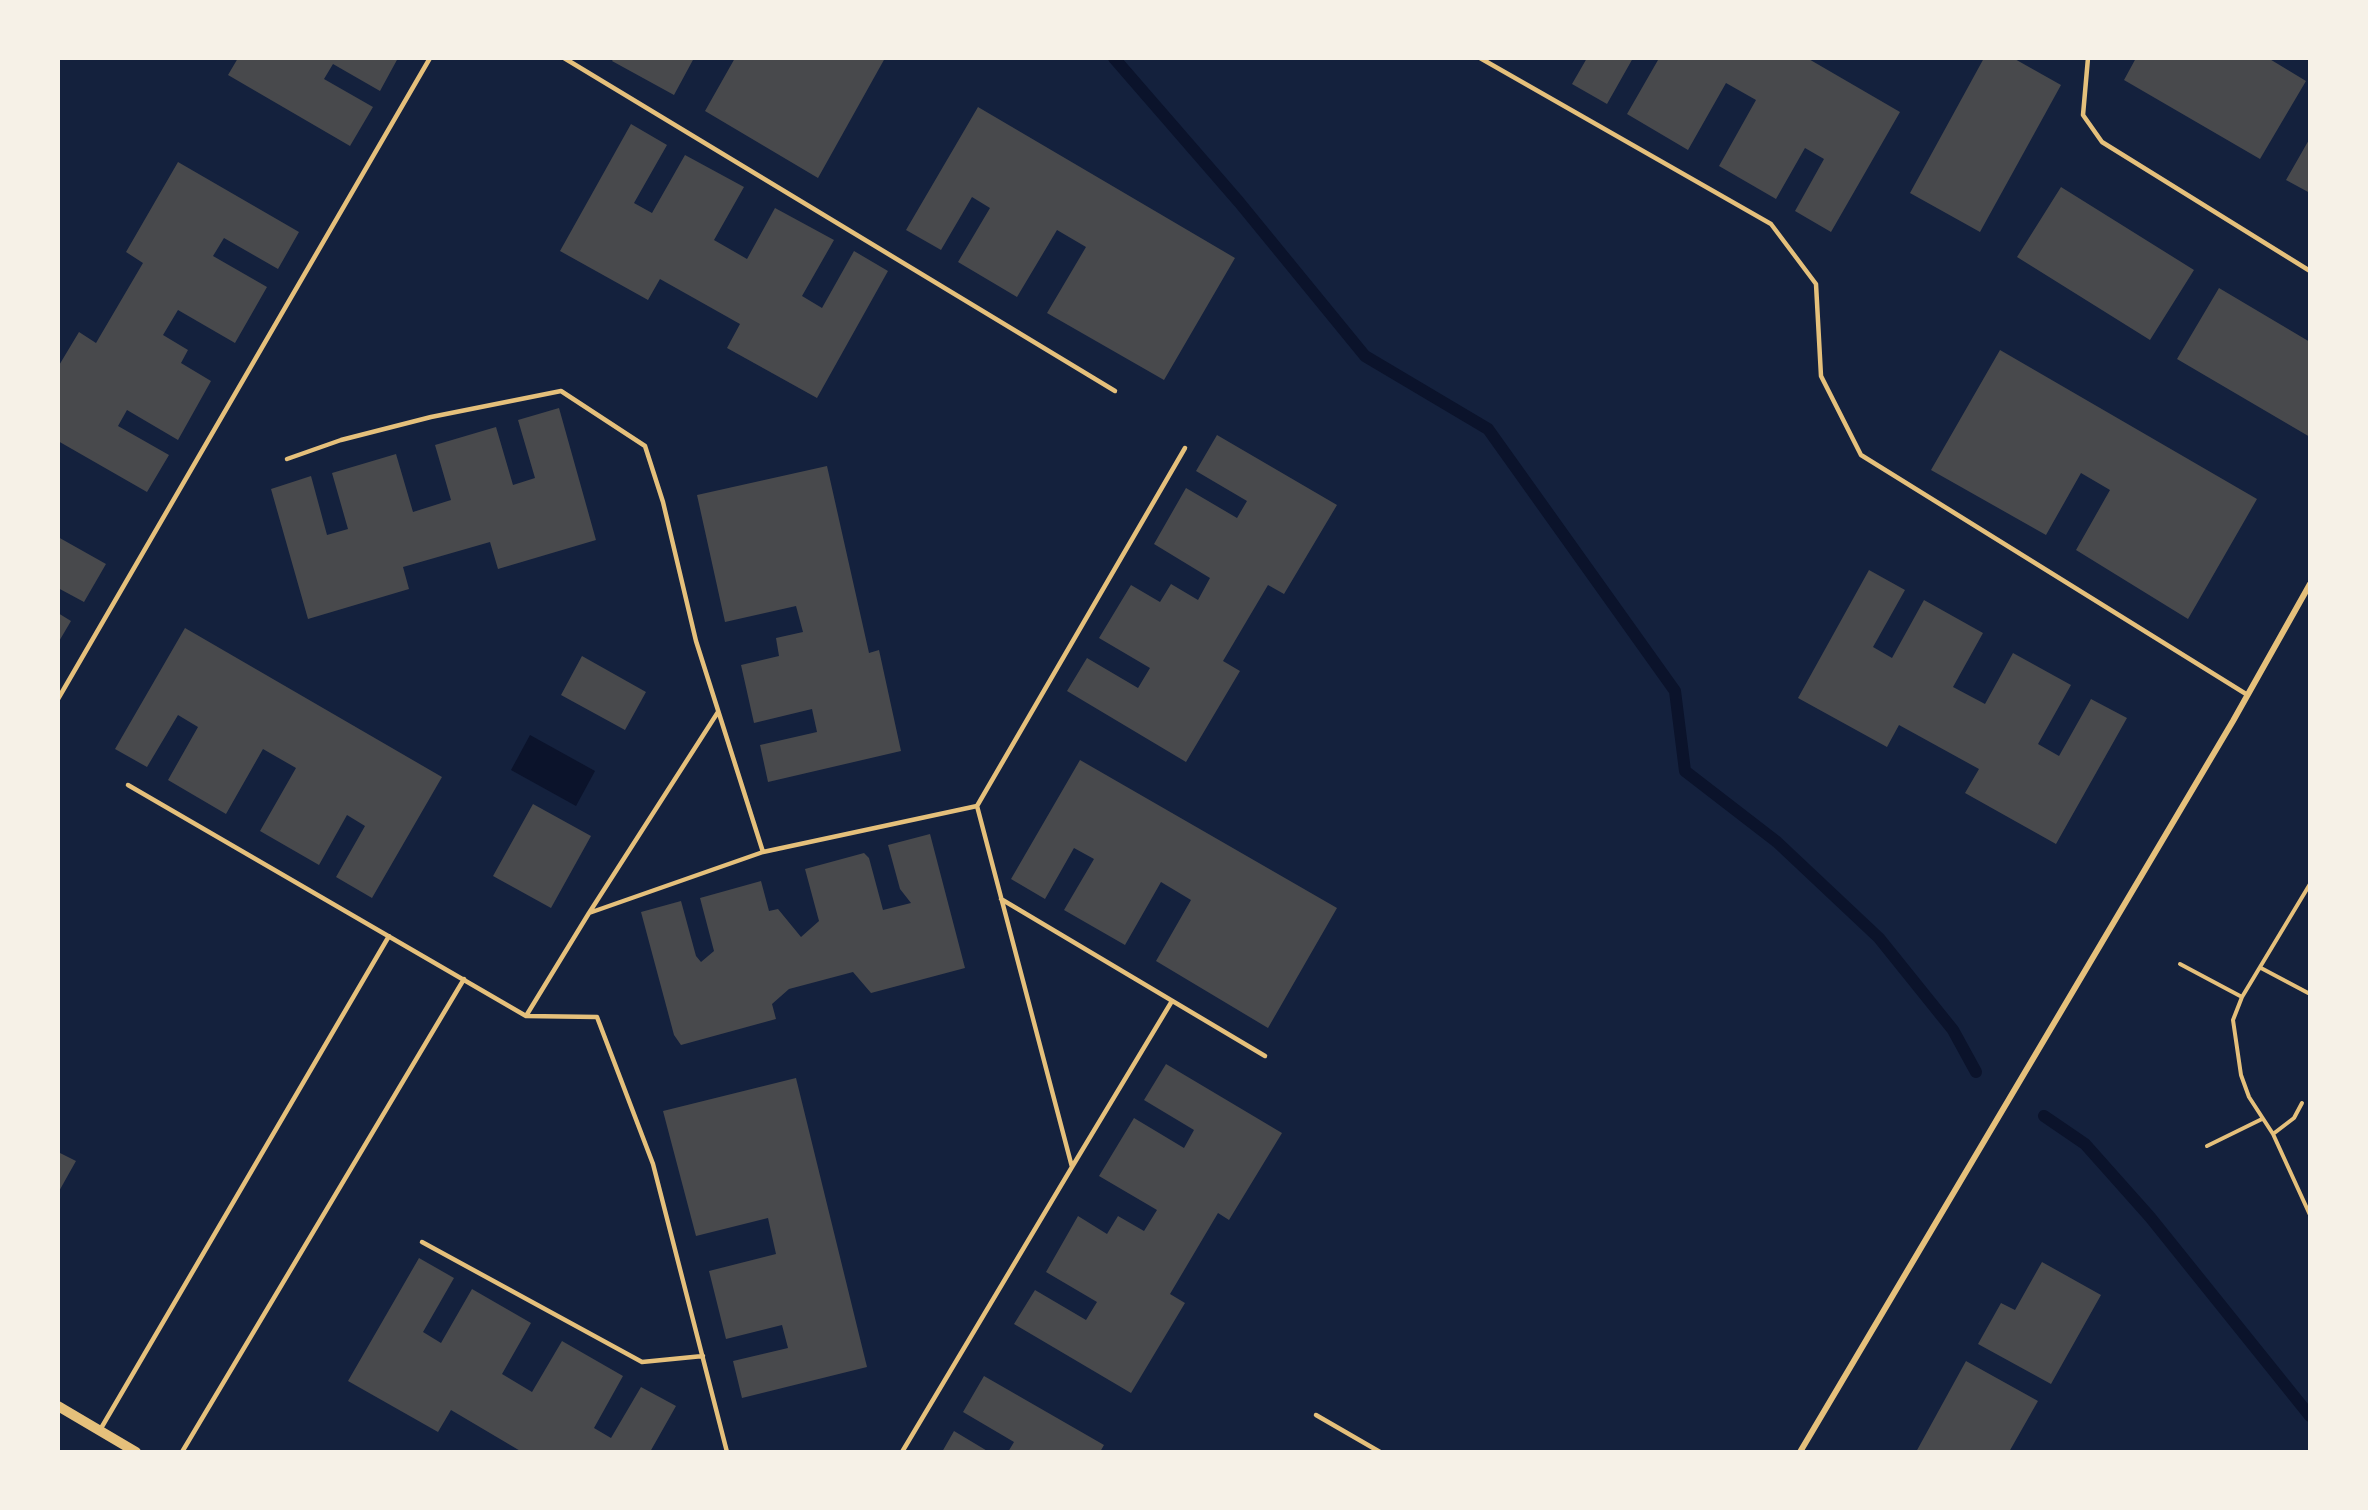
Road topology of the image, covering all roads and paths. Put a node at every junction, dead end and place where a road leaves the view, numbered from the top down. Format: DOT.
graph roads {
  1 [pos="430,58"];
  2 [pos="564,58"];
  3 [pos="1480,58"];
  4 [pos="2088,58"];
  5 [pos="2310,271"];
  6 [pos="1115,391"];
  7 [pos="1185,448"];
  8 [pos="287,459"];
  9 [pos="2310,584"];
  10 [pos="2246,694"];
  11 [pos="58,699"];
  12 [pos="718,712"];
  13 [pos="128,785"];
  14 [pos="977,806"];
  15 [pos="763,852"];
  16 [pos="2310,884"];
  17 [pos="1001,899"];
  18 [pos="589,913"];
  19 [pos="389,936"];
  20 [pos="2180,964"];
  21 [pos="2261,968"];
  22 [pos="464,979"];
  23 [pos="2310,994"];
  24 [pos="2242,997"];
  25 [pos="1172,1001"];
  26 [pos="526,1016"];
  27 [pos="1265,1056"];
  28 [pos="2302,1103"];
  29 [pos="2262,1119"];
  30 [pos="2273,1134"];
  31 [pos="2207,1146"];
  32 [pos="1072,1167"];
  33 [pos="2310,1215"];
  34 [pos="422,1242"];
  35 [pos="703,1356"];
  36 [pos="58,1406"];
  37 [pos="1316,1414"];
  38 [pos="100,1430"];
  39 [pos="136,1452"];
  40 [pos="182,1452"];
  41 [pos="727,1452"];
  42 [pos="902,1452"];
  43 [pos="1380,1452"];
  44 [pos="1800,1452"];
  1 -- 11 [label="lane"];
  2 -- 6 [label="lane"];
  3 -- 10 [label="lane"];
  4 -- 5 [label="lane"];
  7 -- 14 [label="lane"];
  8 -- 12 [label="lane"];
  9 -- 10 [label="street"];
  10 -- 44 [label="street"];
  12 -- 15 [label="lane"];
  12 -- 18 [label="lane"];
  13 -- 19 [label="lane"];
  14 -- 15 [label="lane"];
  14 -- 17 [label="lane"];
  15 -- 18 [label="lane"];
  16 -- 21 [label="path"];
  17 -- 25 [label="lane"];
  17 -- 32 [label="lane"];
  18 -- 26 [label="lane"];
  19 -- 22 [label="lane"];
  19 -- 38 [label="lane"];
  20 -- 24 [label="path"];
  21 -- 23 [label="path"];
  21 -- 24 [label="path"];
  22 -- 26 [label="lane"];
  22 -- 40 [label="lane"];
  24 -- 29 [label="path"];
  25 -- 27 [label="lane"];
  25 -- 32 [label="lane"];
  26 -- 35 [label="lane"];
  28 -- 30 [label="path"];
  29 -- 30 [label="path"];
  29 -- 31 [label="path"];
  30 -- 33 [label="path"];
  32 -- 42 [label="lane"];
  34 -- 35 [label="lane"];
  35 -- 41 [label="lane"];
  36 -- 38 [label="street"];
  37 -- 43 [label="lane"];
  38 -- 39 [label="street"];
}
